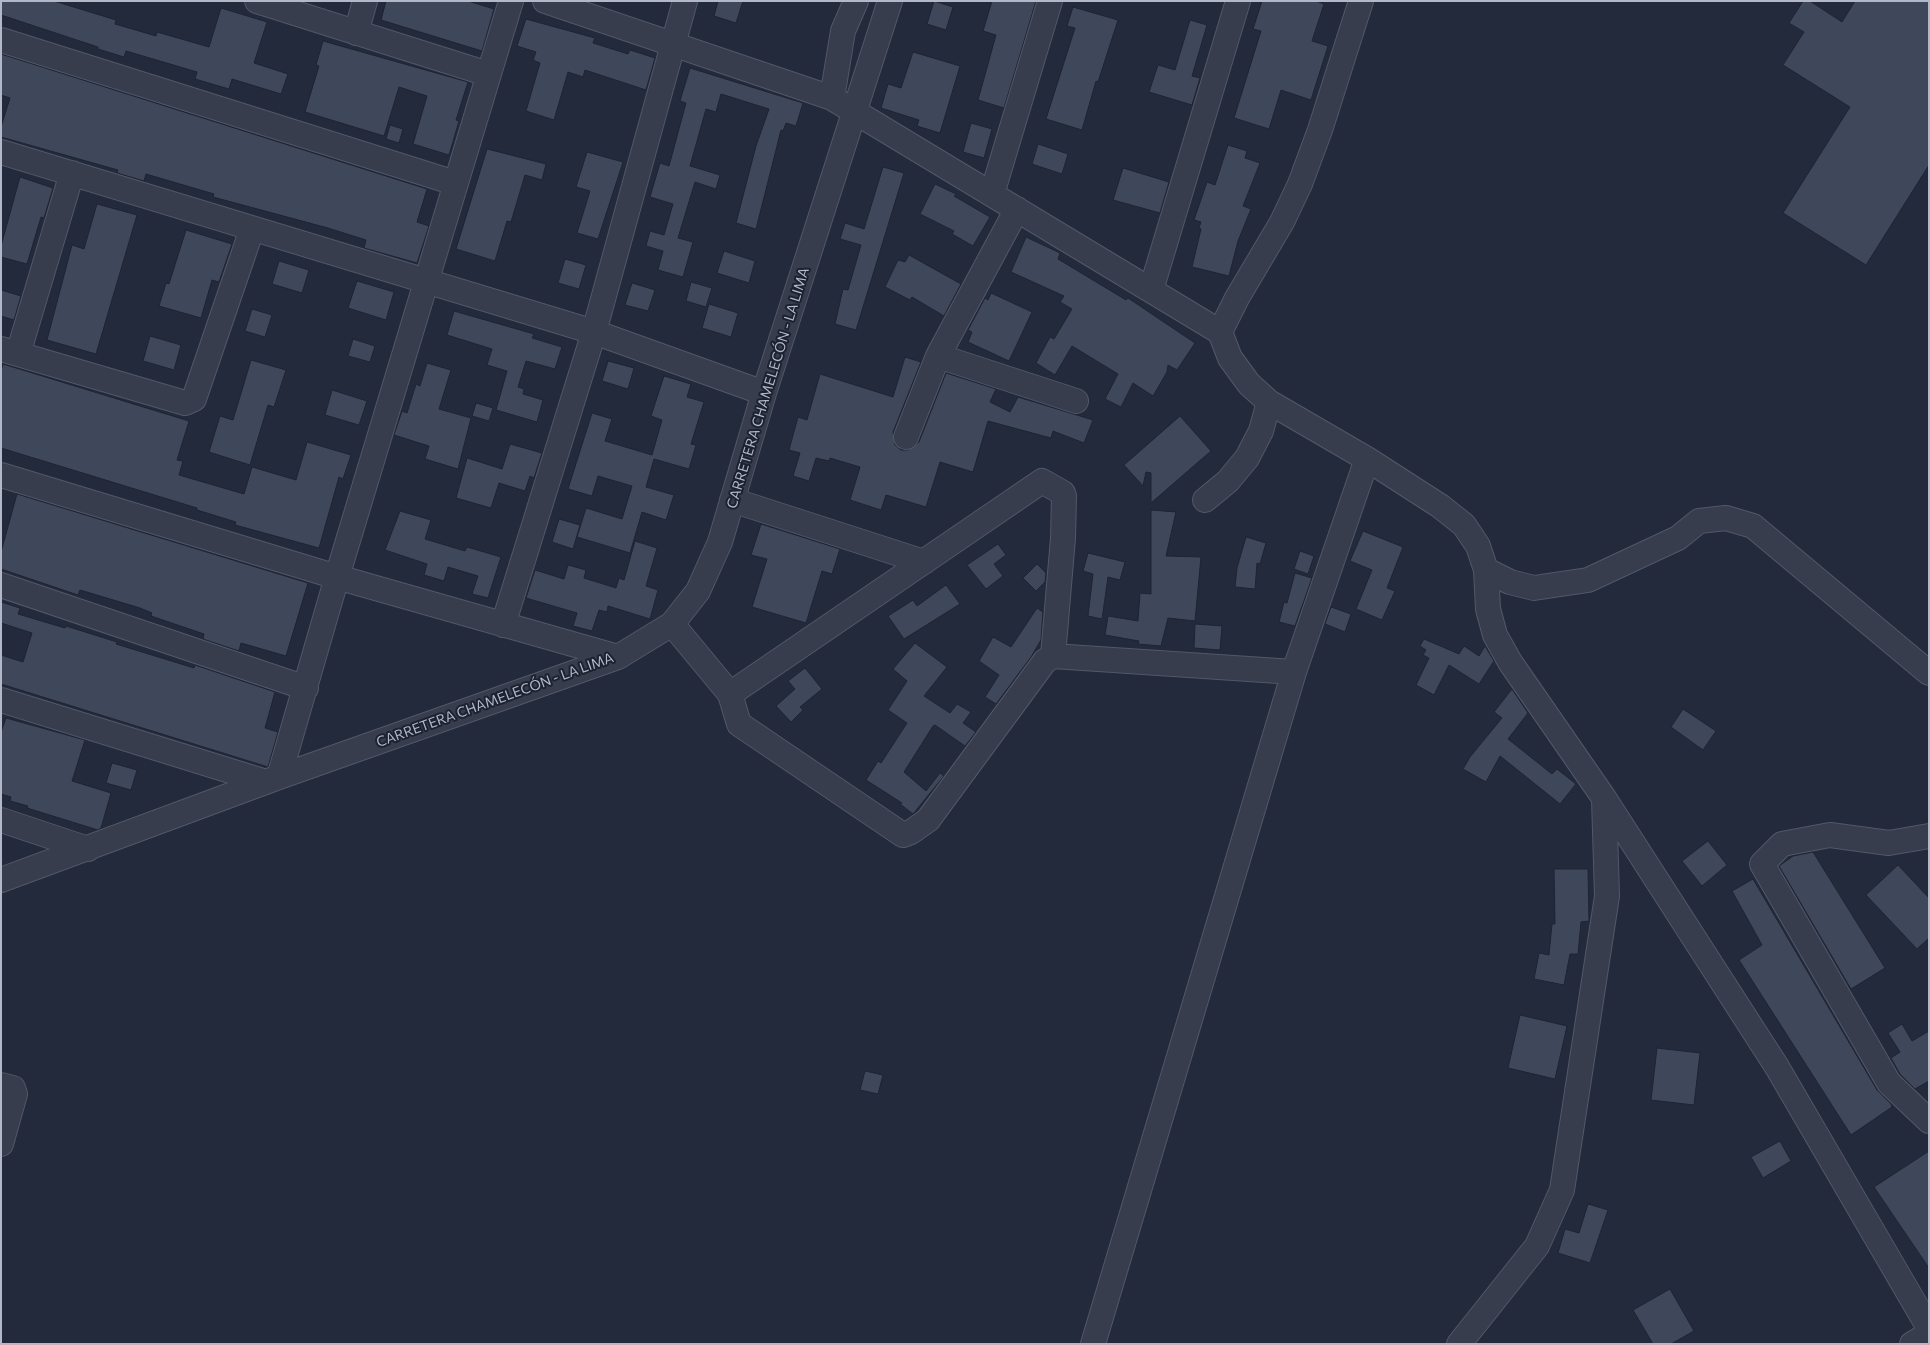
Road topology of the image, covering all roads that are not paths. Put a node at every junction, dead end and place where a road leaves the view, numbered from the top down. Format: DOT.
graph roads {
  1 [pos="257,1"];
  2 [pos="365,1"];
  3 [pos="510,1"];
  4 [pos="545,1"];
  5 [pos="685,1"];
  6 [pos="856,1"];
  7 [pos="890,1"];
  8 [pos="1050,1"];
  9 [pos="1238,1"];
  10 [pos="1361,1"];
  11 [pos="356,32"];
  12 [pos="1,40"];
  13 [pos="672,42"];
  14 [pos="488,74"];
  15 [pos="832,98"];
  16 [pos="856,112"];
  17 [pos="1,152"];
  18 [pos="72,174"];
  19 [pos="455,183"];
  20 [pos="992,194"];
  21 [pos="1017,209"];
  22 [pos="252,229"];
  23 [pos="426,282"];
  24 [pos="1151,290"];
  25 [pos="594,332"];
  26 [pos="1220,332"];
  27 [pos="9,352"];
  28 [pos="938,356"];
  29 [pos="764,393"];
  30 [pos="1076,401"];
  31 [pos="1269,402"];
  32 [pos="906,437"];
  33 [pos="1367,459"];
  34 [pos="1,475"];
  35 [pos="732,500"];
  36 [pos="1205,500"];
  37 [pos="924,562"];
  38 [pos="1486,570"];
  39 [pos="337,577"];
  40 [pos="1,586"];
  41 [pos="672,624"];
  42 [pos="503,625"];
  43 [pos="1053,656"];
  44 [pos="618,657"];
  45 [pos="1294,672"];
  46 [pos="1929,673"];
  47 [pos="306,688"];
  48 [pos="730,694"];
  49 [pos="1,700"];
  50 [pos="273,779"];
  51 [pos="1604,798"];
  52 [pos="1,820"];
  53 [pos="1929,836"];
  54 [pos="88,849"];
  55 [pos="1,880"];
  56 [pos="1,1085"];
  57 [pos="1929,1121"];
  58 [pos="1,1144"];
  59 [pos="1929,1328"];
  60 [pos="1929,1334"];
  61 [pos="1093,1344"];
  62 [pos="1459,1344"];
  63 [pos="1912,1344"];
  1 -- 11 [label="street"];
  2 -- 11 [label="street"];
  3 -- 14 [label="street"];
  4 -- 13 [label="street"];
  5 -- 13 [label="street"];
  6 -- 15 [label="street"];
  7 -- 16 [label="street, CARRETERA CHAMELECÓN - LA LIMA"];
  8 -- 20 [label="street"];
  9 -- 24 [label="street"];
  10 -- 26 [label="street"];
  11 -- 14 [label="street"];
  12 -- 19 [label="street"];
  13 -- 15 [label="street"];
  13 -- 25 [label="street"];
  14 -- 19 [label="street"];
  15 -- 16 [label="street"];
  16 -- 20 [label="street"];
  16 -- 29 [label="street, CARRETERA CHAMELECÓN - LA LIMA"];
  17 -- 18 [label="street"];
  18 -- 22 [label="street"];
  18 -- 27 [label="street"];
  19 -- 23 [label="street"];
  20 -- 21 [label="street"];
  21 -- 24 [label="street"];
  21 -- 28 [label="street"];
  22 -- 23 [label="street"];
  22 -- 27 [label="street"];
  23 -- 25 [label="street"];
  23 -- 39 [label="street"];
  24 -- 26 [label="street"];
  25 -- 29 [label="street"];
  25 -- 42 [label="street"];
  26 -- 31 [label="street"];
  28 -- 30 [label="street"];
  28 -- 32 [label="street"];
  29 -- 35 [label="street, CARRETERA CHAMELECÓN - LA LIMA"];
  31 -- 33 [label="street"];
  31 -- 36 [label="street"];
  33 -- 38 [label="street"];
  33 -- 45 [label="street"];
  34 -- 39 [label="street"];
  35 -- 37 [label="street"];
  35 -- 41 [label="street, CARRETERA CHAMELECÓN - LA LIMA"];
  37 -- 43 [label="street"];
  37 -- 48 [label="street"];
  38 -- 46 [label="street"];
  38 -- 51 [label="street"];
  39 -- 42 [label="street"];
  39 -- 47 [label="street"];
  40 -- 47 [label="street"];
  41 -- 44 [label="street, CARRETERA CHAMELECÓN - LA LIMA"];
  41 -- 48 [label="street"];
  42 -- 44 [label="street"];
  43 -- 45 [label="street"];
  43 -- 48 [label="street"];
  44 -- 50 [label="street, CARRETERA CHAMELECÓN - LA LIMA"];
  45 -- 61 [label="street"];
  47 -- 50 [label="street"];
  49 -- 50 [label="street"];
  50 -- 54 [label="street, CARRETERA CHAMELECÓN - LA LIMA"];
  51 -- 59 [label="street"];
  51 -- 62 [label="street"];
  52 -- 54 [label="street"];
  53 -- 57 [label="street"];
  54 -- 55 [label="street, CARRETERA CHAMELECÓN - LA LIMA"];
  56 -- 58 [label="street"];
  60 -- 63 [label="street"];
}
